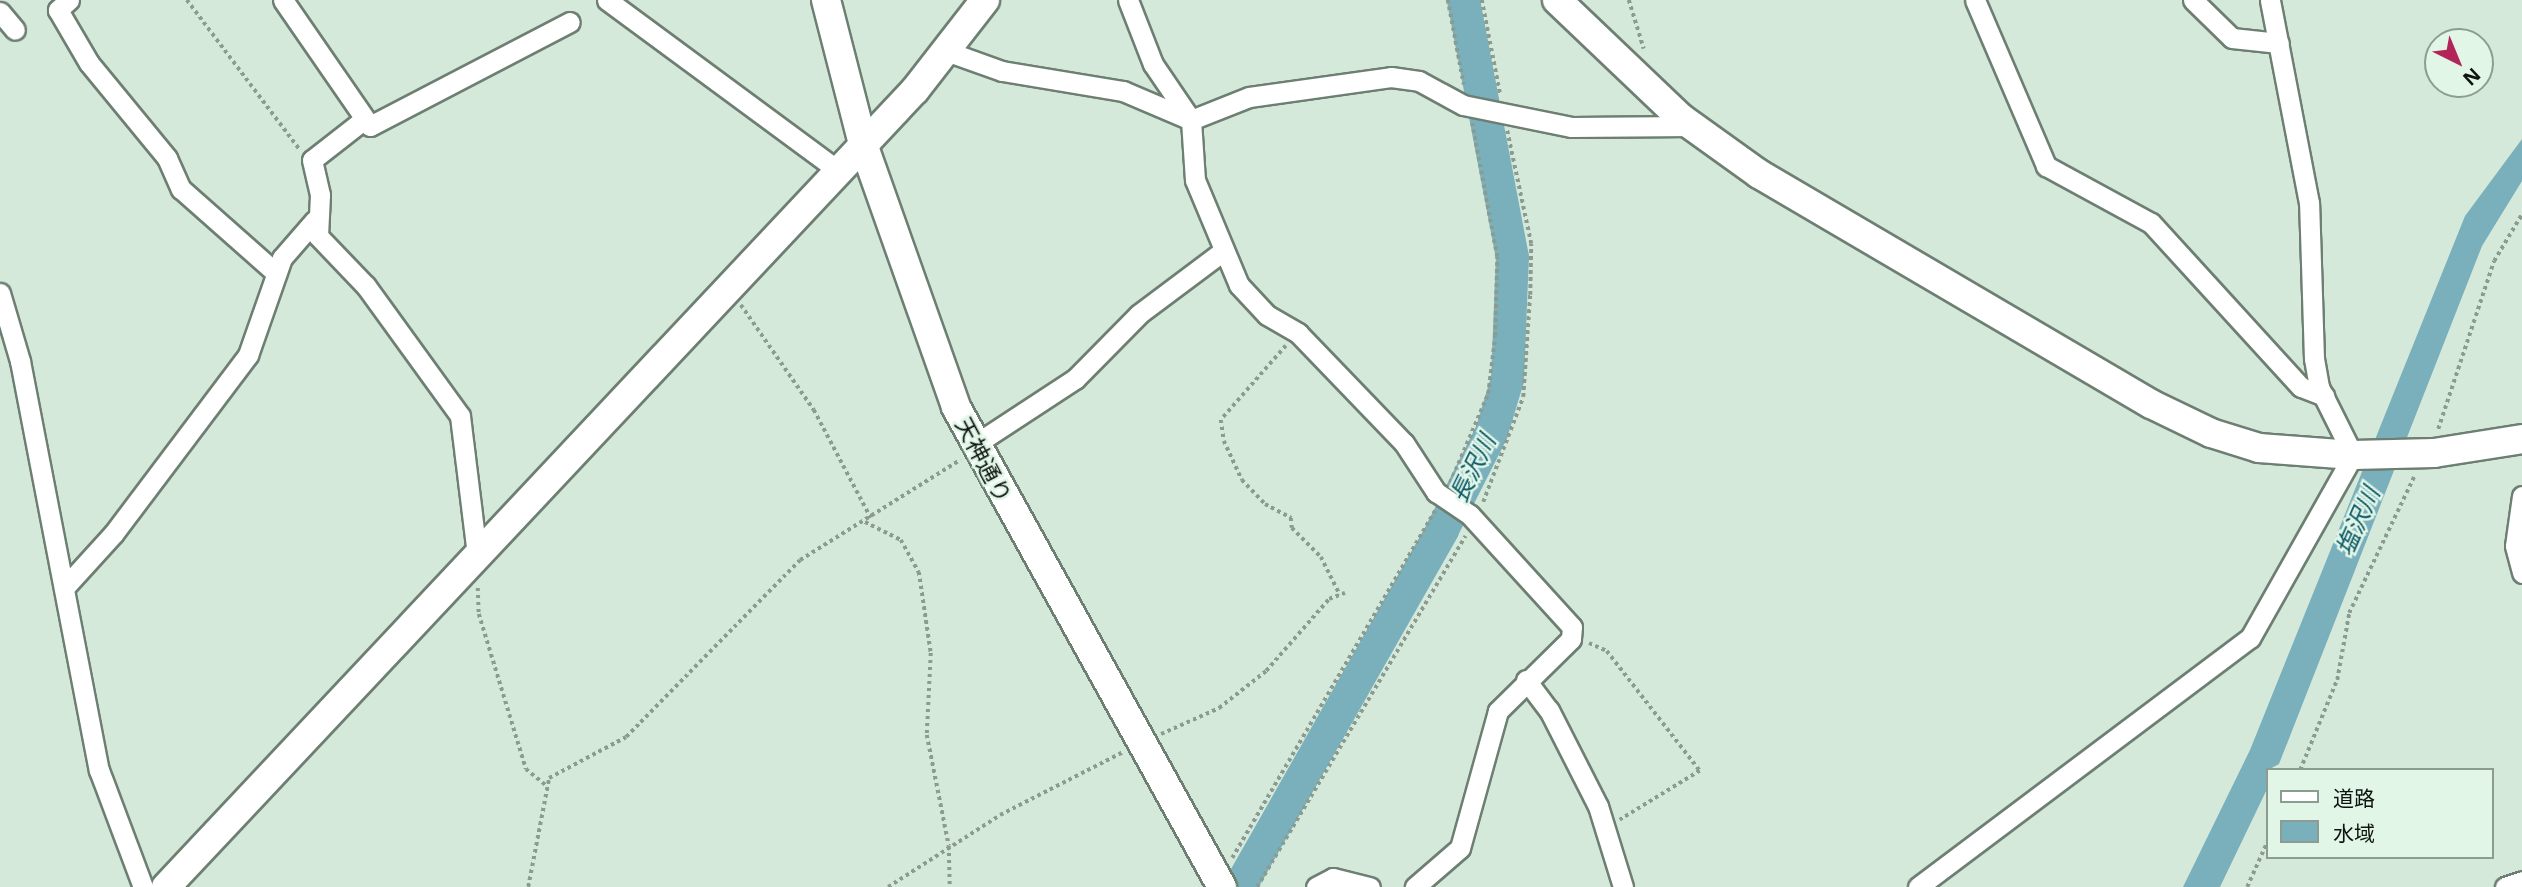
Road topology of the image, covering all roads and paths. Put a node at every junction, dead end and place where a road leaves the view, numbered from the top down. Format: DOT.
graph roads {
  1 [pos="69,0"];
  2 [pos="187,0"];
  3 [pos="283,0"];
  4 [pos="607,0"];
  5 [pos="827,0"];
  6 [pos="985,0"];
  7 [pos="1128,0"];
  8 [pos="1448,0"];
  9 [pos="1482,0"];
  10 [pos="1557,0"];
  11 [pos="1629,0"];
  12 [pos="1975,0"];
  13 [pos="2193,0"];
  14 [pos="2270,0"];
  15 [pos="0,12"];
  16 [pos="570,22"];
  17 [pos="15,30"];
  18 [pos="2279,43"];
  19 [pos="946,51"];
  20 [pos="1644,83"];
  21 [pos="1469,107"];
  22 [pos="1501,114"];
  23 [pos="1191,120"];
  24 [pos="362,121"];
  25 [pos="1692,126"];
  26 [pos="863,144"];
  27 [pos="312,160"];
  28 [pos="838,170"];
  29 [pos="2522,214"];
  30 [pos="314,220"];
  31 [pos="1222,252"];
  32 [pos="276,273"];
  33 [pos="728,288"];
  34 [pos="0,293"];
  35 [pos="1298,333"];
  36 [pos="2324,396"];
  37 [pos="2522,439"];
  38 [pos="976,447"];
  39 [pos="2431,453"];
  40 [pos="2522,454"];
  41 [pos="2361,455"];
  42 [pos="2522,496"];
  43 [pos="1443,497"];
  44 [pos="872,518"];
  45 [pos="1472,518"];
  46 [pos="865,522"];
  47 [pos="477,554"];
  48 [pos="2522,573"];
  49 [pos="64,588"];
  50 [pos="1571,635"];
  51 [pos="1526,680"];
  52 [pos="1142,743"];
  53 [pos="2301,768"];
  54 [pos="547,786"];
  55 [pos="1606,828"];
  56 [pos="2266,843"];
  57 [pos="949,846"];
  58 [pos="2522,881"];
  59 [pos="1219,884"];
  60 [pos="143,887"];
  61 [pos="166,887"];
  62 [pos="527,887"];
  63 [pos="888,887"];
  64 [pos="950,887"];
  65 [pos="1257,887"];
  66 [pos="1316,887"];
  67 [pos="1370,887"];
  68 [pos="1415,887"];
  69 [pos="1623,887"];
  70 [pos="1918,887"];
  71 [pos="2246,887"];
  72 [pos="2505,887"];
  1 -- 32 [label="street"];
  2 -- 27 [label="path"];
  3 -- 24 [label="street"];
  4 -- 28 [label="street"];
  5 -- 26 [label="street, 天神通り"];
  6 -- 19 [label="street"];
  7 -- 23 [label="street"];
  8 -- 21 [label="path"];
  9 -- 22 [label="path"];
  10 -- 20 [label="street"];
  11 -- 20 [label="path"];
  12 -- 36 [label="street"];
  13 -- 18 [label="street"];
  14 -- 18 [label="street"];
  15 -- 17 [label="street"];
  16 -- 24 [label="street"];
  18 -- 36 [label="street"];
  19 -- 23 [label="street"];
  19 -- 26 [label="street"];
  20 -- 25 [label="street"];
  21 -- 22 [label="street"];
  21 -- 23 [label="street"];
  21 -- 43 [label="path"];
  22 -- 25 [label="street"];
  22 -- 45 [label="path"];
  23 -- 31 [label="street"];
  24 -- 27 [label="street"];
  25 -- 41 [label="street"];
  26 -- 28 [label="street"];
  26 -- 38 [label="street, 天神通り"];
  27 -- 30 [label="street"];
  28 -- 33 [label="street"];
  29 -- 39 [label="path"];
  30 -- 32 [label="street"];
  30 -- 47 [label="street"];
  31 -- 35 [label="street"];
  31 -- 38 [label="street"];
  32 -- 49 [label="street"];
  33 -- 44 [label="path"];
  33 -- 47 [label="street"];
  34 -- 49 [label="street"];
  35 -- 43 [label="street"];
  35 -- 52 [label="path"];
  36 -- 41 [label="street"];
  37 -- 39 [label="street"];
  38 -- 44 [label="path"];
  38 -- 52 [label="street, 天神通り"];
  39 -- 40 [label="street"];
  39 -- 41 [label="street"];
  39 -- 53 [label="path"];
  41 -- 70 [label="street"];
  42 -- 48 [label="street"];
  43 -- 45 [label="street"];
  43 -- 59 [label="path"];
  44 -- 46 [label="path"];
  45 -- 50 [label="street"];
  45 -- 65 [label="path"];
  46 -- 54 [label="path"];
  46 -- 57 [label="path"];
  47 -- 54 [label="path"];
  47 -- 61 [label="street"];
  49 -- 60 [label="street"];
  50 -- 51 [label="street"];
  50 -- 55 [label="path"];
  51 -- 55 [label="street"];
  51 -- 68 [label="street"];
  52 -- 57 [label="path"];
  52 -- 59 [label="street, 天神通り"];
  54 -- 62 [label="path"];
  55 -- 69 [label="street"];
  56 -- 71 [label="path"];
  57 -- 63 [label="path"];
  57 -- 64 [label="path"];
  58 -- 72 [label="street"];
  66 -- 67 [label="street"];
}
